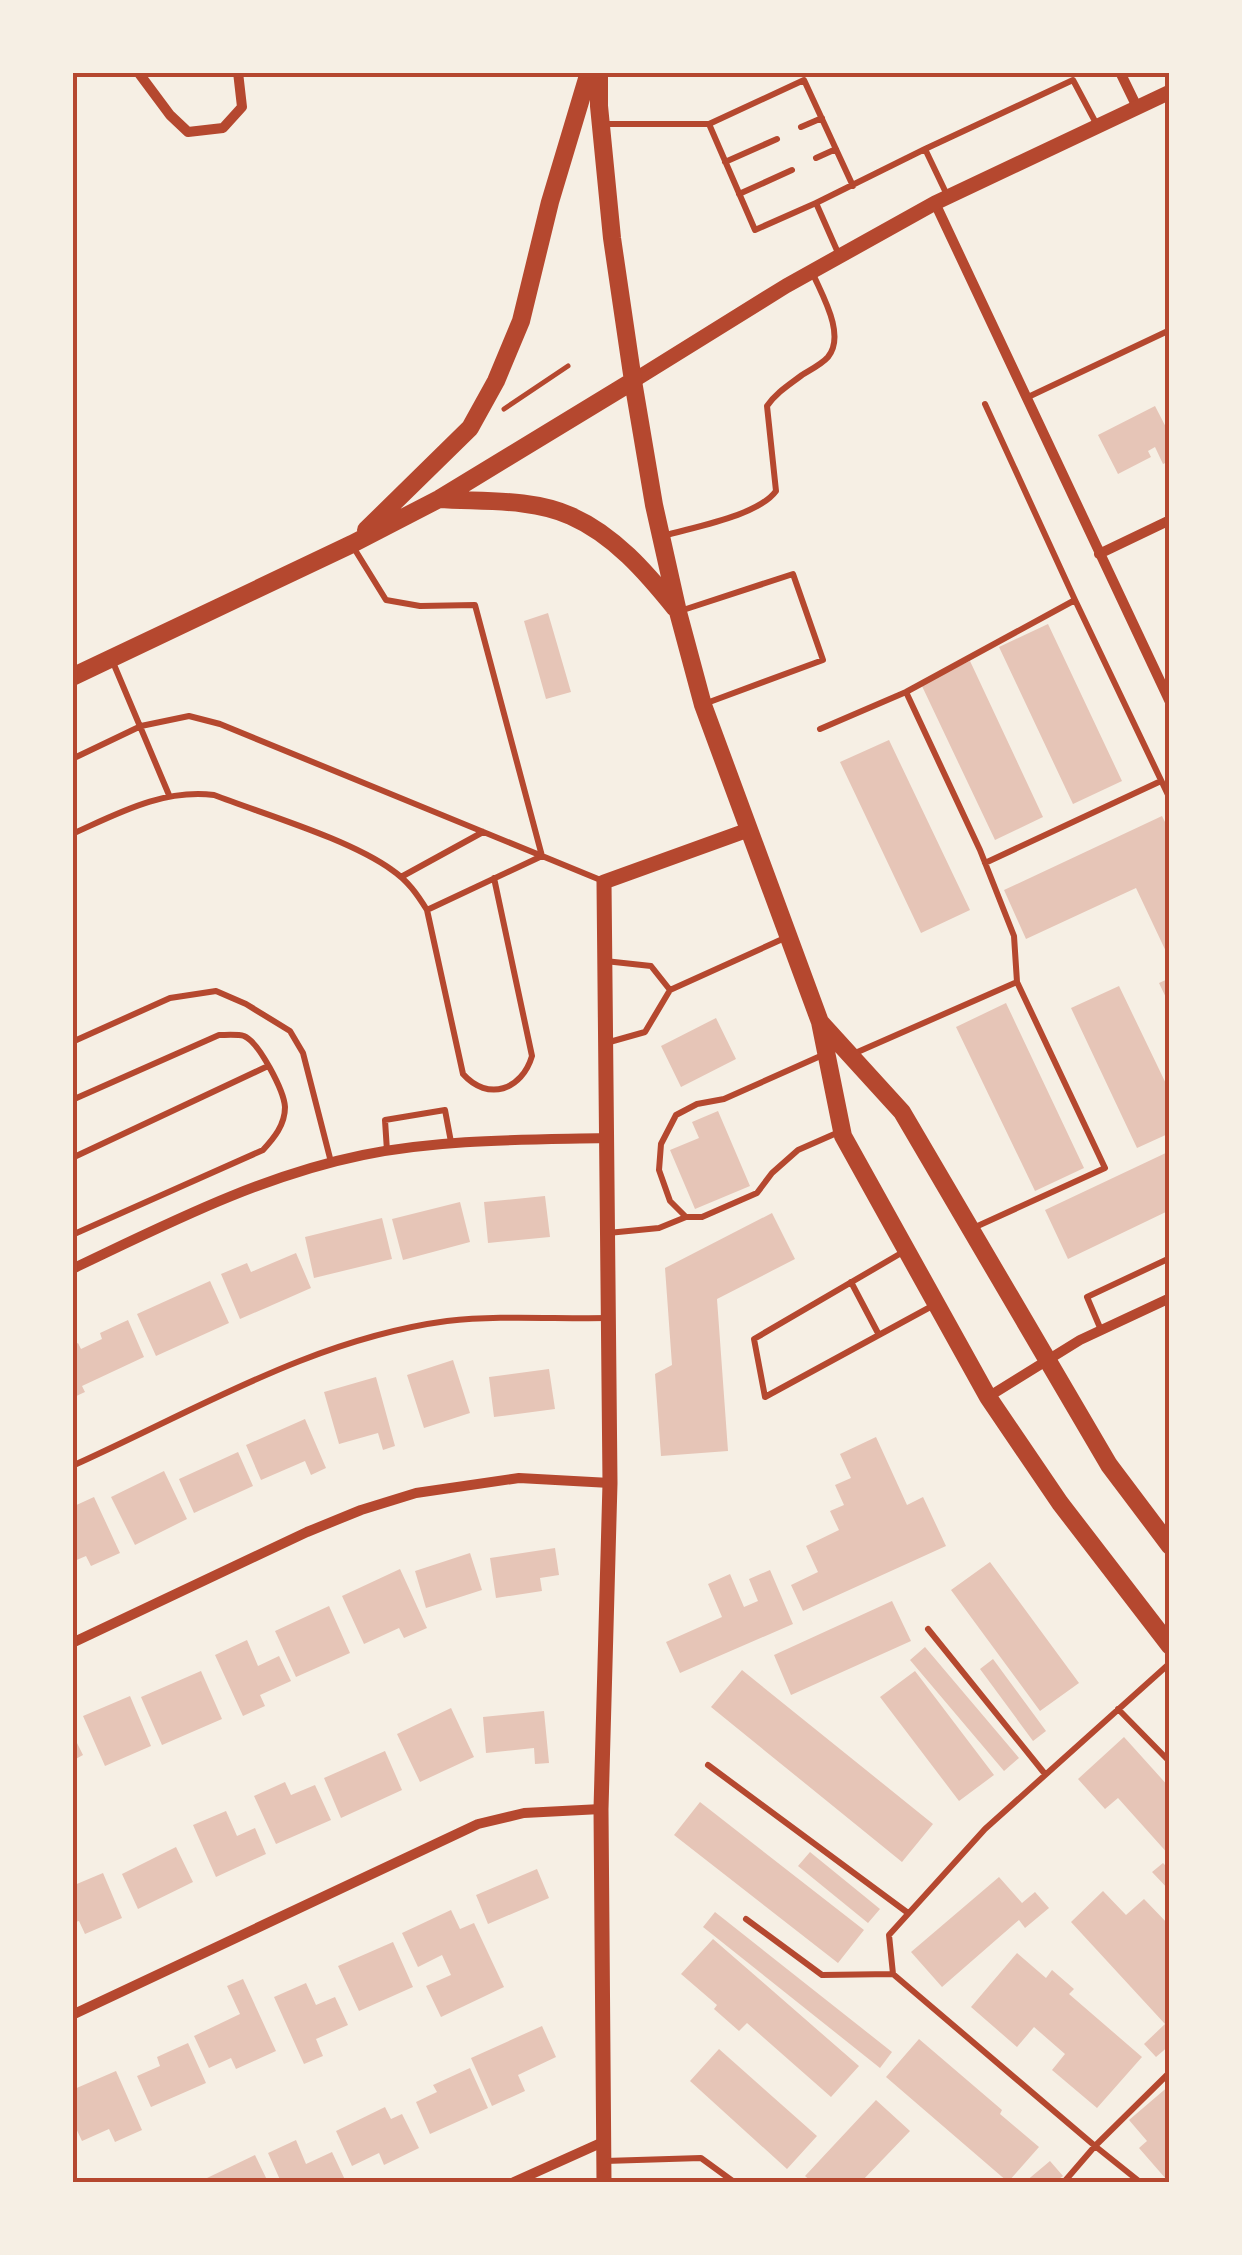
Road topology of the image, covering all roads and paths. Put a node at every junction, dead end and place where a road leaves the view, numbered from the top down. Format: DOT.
graph roads {
  1 [pos="138,72"];
  2 [pos="238,72"];
  3 [pos="589,72"];
  4 [pos="599,72"];
  5 [pos="1120,72"];
  6 [pos="1170,92"];
  7 [pos="1137,108"];
  8 [pos="822,118"];
  9 [pos="600,124"];
  10 [pos="709,124"];
  11 [pos="1097,126"];
  12 [pos="802,127"];
  13 [pos="777,139"];
  14 [pos="836,149"];
  15 [pos="925,150"];
  16 [pos="816,158"];
  17 [pos="725,162"];
  18 [pos="792,170"];
  19 [pos="853,186"];
  20 [pos="739,194"];
  21 [pos="941,200"];
  22 [pos="816,203"];
  23 [pos="840,256"];
  24 [pos="812,272"];
  25 [pos="1170,330"];
  26 [pos="568,366"];
  27 [pos="633,381"];
  28 [pos="1026,398"];
  29 [pos="985,404"];
  30 [pos="496,408"];
  31 [pos="439,499"];
  32 [pos="1170,520"];
  33 [pos="662,536"];
  34 [pos="352,544"];
  35 [pos="1099,554"];
  36 [pos="1075,600"];
  37 [pos="678,612"];
  38 [pos="111,659"];
  39 [pos="72,677"];
  40 [pos="906,692"];
  41 [pos="1170,702"];
  42 [pos="703,705"];
  43 [pos="142,726"];
  44 [pos="820,729"];
  45 [pos="72,759"];
  46 [pos="1161,781"];
  47 [pos="169,794"];
  48 [pos="1170,799"];
  49 [pos="748,830"];
  50 [pos="484,831"];
  51 [pos="72,834"];
  52 [pos="542,856"];
  53 [pos="985,863"];
  54 [pos="400,876"];
  55 [pos="494,878"];
  56 [pos="604,882"];
  57 [pos="427,910"];
  58 [pos="787,936"];
  59 [pos="605,961"];
  60 [pos="1017,982"];
  61 [pos="670,990"];
  62 [pos="820,1022"];
  63 [pos="72,1042"];
  64 [pos="605,1043"];
  65 [pos="826,1053"];
  66 [pos="850,1055"];
  67 [pos="268,1066"];
  68 [pos="72,1100"];
  69 [pos="842,1131"];
  70 [pos="605,1138"];
  71 [pos="451,1142"];
  72 [pos="387,1152"];
  73 [pos="72,1158"];
  74 [pos="331,1164"];
  75 [pos="686,1217"];
  76 [pos="970,1230"];
  77 [pos="606,1233"];
  78 [pos="72,1235"];
  79 [pos="905,1251"];
  80 [pos="1170,1258"];
  81 [pos="72,1269"];
  82 [pos="851,1282"];
  83 [pos="1170,1298"];
  84 [pos="935,1305"];
  85 [pos="608,1318"];
  86 [pos="1100,1330"];
  87 [pos="879,1335"];
  88 [pos="1047,1360"];
  89 [pos="988,1397"];
  90 [pos="72,1466"];
  91 [pos="610,1483"];
  92 [pos="1170,1546"];
  93 [pos="928,1629"];
  94 [pos="72,1643"];
  95 [pos="1170,1646"];
  96 [pos="1170,1663"];
  97 [pos="1118,1709"];
  98 [pos="1170,1762"];
  99 [pos="708,1765"];
  100 [pos="1045,1774"];
  101 [pos="601,1809"];
  102 [pos="908,1913"];
  103 [pos="746,1918"];
  104 [pos="893,1974"];
  105 [pos="72,2015"];
  106 [pos="1170,2072"];
  107 [pos="603,2142"];
  108 [pos="1095,2146"];
  109 [pos="604,2161"];
  110 [pos="514,2182"];
  111 [pos="604,2182"];
  112 [pos="734,2182"];
  113 [pos="1064,2182"];
  114 [pos="1140,2182"];
  1 -- 2 [label="street"];
  3 -- 34 [label="main road"];
  4 -- 9 [label="main road"];
  5 -- 7 [label="street"];
  6 -- 7 [label="street"];
  7 -- 11 [label="street"];
  8 -- 10 [label="lane"];
  8 -- 12 [label="lane"];
  8 -- 14 [label="lane"];
  9 -- 10 [label="lane"];
  9 -- 27 [label="main road"];
  10 -- 17 [label="lane"];
  11 -- 15 [label="lane"];
  11 -- 21 [label="street"];
  13 -- 17 [label="lane"];
  14 -- 16 [label="lane"];
  14 -- 19 [label="lane"];
  15 -- 19 [label="lane"];
  15 -- 21 [label="lane"];
  17 -- 20 [label="lane"];
  18 -- 20 [label="lane"];
  19 -- 22 [label="lane"];
  20 -- 22 [label="lane"];
  21 -- 23 [label="street"];
  21 -- 28 [label="street"];
  22 -- 23 [label="lane"];
  23 -- 24 [label="street"];
  24 -- 27 [label="street"];
  24 -- 33 [label="lane"];
  25 -- 28 [label="lane"];
  26 -- 30 [label="path"];
  27 -- 31 [label="main road"];
  27 -- 33 [label="main road"];
  28 -- 35 [label="street"];
  29 -- 36 [label="lane"];
  31 -- 34 [label="main road"];
  31 -- 37 [label="main road"];
  32 -- 35 [label="street"];
  33 -- 37 [label="main road"];
  34 -- 38 [label="main road"];
  34 -- 52 [label="lane"];
  35 -- 41 [label="street"];
  36 -- 40 [label="lane"];
  36 -- 46 [label="lane"];
  37 -- 42 [label="main road"];
  37 -- 42 [label="lane"];
  38 -- 39 [label="main road"];
  38 -- 43 [label="lane"];
  40 -- 44 [label="lane"];
  40 -- 53 [label="lane"];
  42 -- 49 [label="main road"];
  43 -- 45 [label="lane"];
  43 -- 47 [label="lane"];
  43 -- 50 [label="lane"];
  46 -- 48 [label="lane"];
  46 -- 53 [label="lane"];
  47 -- 51 [label="lane"];
  47 -- 54 [label="lane"];
  49 -- 56 [label="street"];
  49 -- 58 [label="main road"];
  50 -- 52 [label="lane"];
  50 -- 54 [label="lane"];
  52 -- 55 [label="lane"];
  52 -- 56 [label="lane"];
  53 -- 60 [label="lane"];
  54 -- 57 [label="lane"];
  55 -- 57 [label="lane"];
  55 -- 57 [label="lane"];
  56 -- 59 [label="street"];
  58 -- 61 [label="lane"];
  58 -- 62 [label="main road"];
  59 -- 61 [label="lane"];
  59 -- 64 [label="street"];
  60 -- 66 [label="lane"];
  60 -- 76 [label="lane"];
  61 -- 64 [label="lane"];
  62 -- 65 [label="main road"];
  62 -- 66 [label="main road"];
  63 -- 74 [label="lane"];
  64 -- 70 [label="street"];
  65 -- 69 [label="main road"];
  65 -- 75 [label="lane"];
  66 -- 76 [label="main road"];
  67 -- 68 [label="lane"];
  67 -- 73 [label="lane"];
  67 -- 78 [label="lane"];
  69 -- 75 [label="lane"];
  69 -- 79 [label="main road"];
  70 -- 71 [label="street"];
  70 -- 77 [label="street"];
  71 -- 72 [label="street"];
  71 -- 72 [label="lane"];
  72 -- 74 [label="street"];
  74 -- 81 [label="street"];
  75 -- 77 [label="lane"];
  76 -- 88 [label="main road"];
  77 -- 85 [label="street"];
  79 -- 82 [label="lane"];
  79 -- 84 [label="main road"];
  80 -- 86 [label="lane"];
  82 -- 87 [label="lane"];
  82 -- 87 [label="lane"];
  83 -- 86 [label="street"];
  84 -- 87 [label="lane"];
  84 -- 89 [label="main road"];
  85 -- 90 [label="lane"];
  85 -- 91 [label="street"];
  86 -- 88 [label="street"];
  88 -- 89 [label="street"];
  88 -- 92 [label="main road"];
  89 -- 95 [label="main road"];
  91 -- 94 [label="street"];
  91 -- 101 [label="street"];
  93 -- 100 [label="lane"];
  96 -- 97 [label="lane"];
  97 -- 98 [label="lane"];
  97 -- 100 [label="lane"];
  99 -- 102 [label="lane"];
  100 -- 102 [label="lane"];
  101 -- 105 [label="street"];
  101 -- 107 [label="street"];
  102 -- 104 [label="lane"];
  103 -- 104 [label="lane"];
  104 -- 108 [label="lane"];
  106 -- 108 [label="lane"];
  107 -- 109 [label="street"];
  107 -- 110 [label="street"];
  108 -- 113 [label="lane"];
  108 -- 114 [label="lane"];
  109 -- 111 [label="street"];
  109 -- 112 [label="lane"];
}
